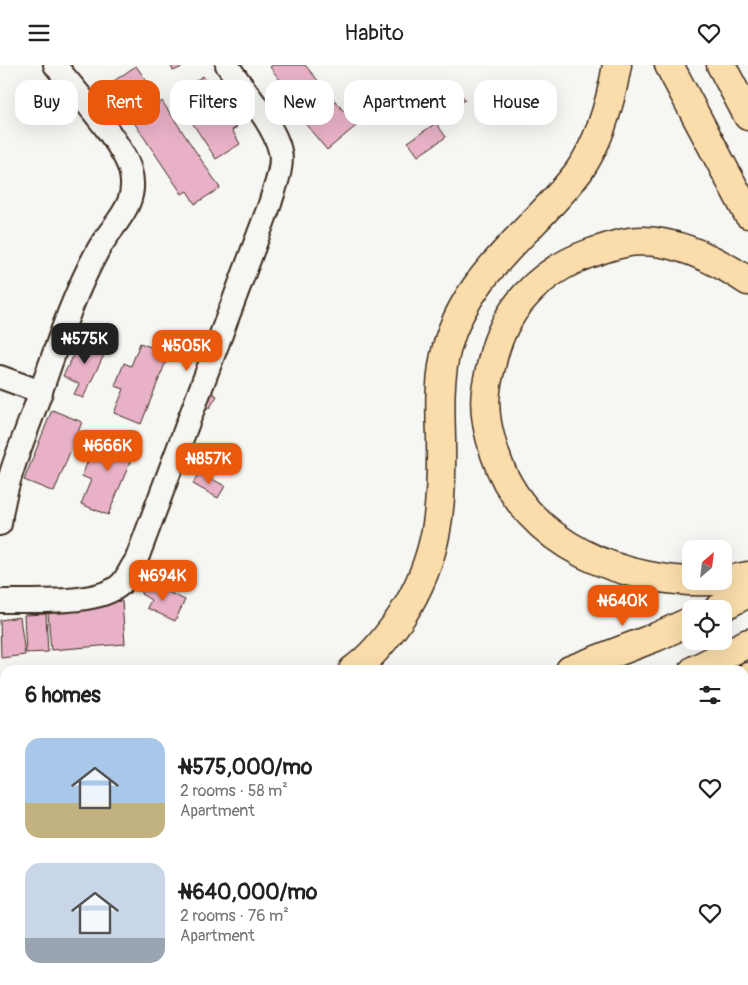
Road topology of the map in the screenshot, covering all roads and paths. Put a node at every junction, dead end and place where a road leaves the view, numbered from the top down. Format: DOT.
graph roads {
  1 [pos="55,65"];
  2 [pos="227,65"];
  3 [pos="617,65"];
  4 [pos="669,65"];
  5 [pos="721,65"];
  6 [pos="748,116"];
  7 [pos="748,214"];
  8 [pos="748,281"];
  9 [pos="0,377"];
  10 [pos="40,392"];
  11 [pos="0,524"];
  12 [pos="748,576"];
  13 [pos="732,579"];
  14 [pos="682,583"];
  15 [pos="748,593"];
  16 [pos="0,601"];
  17 [pos="732,602"];
  18 [pos="682,625"];
  19 [pos="748,643"];
  20 [pos="358,665"];
  21 [pos="583,665"];
  22 [pos="704,665"];
  1 -- 10 [label="street"];
  2 -- 16 [label="street"];
  3 -- 20 [label="main road"];
  4 -- 7 [label="main road"];
  5 -- 6 [label="main road"];
  8 -- 14 [label="main road"];
  9 -- 10 [label="street"];
  10 -- 11 [label="street"];
  12 -- 13 [label="main road"];
  15 -- 17 [label="main road"];
  18 -- 21 [label="main road"];
  19 -- 22 [label="main road"];
}
